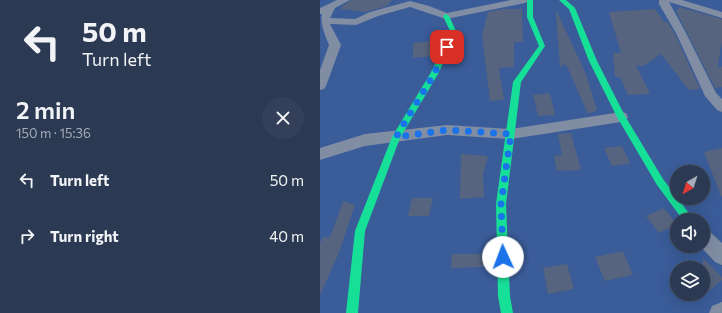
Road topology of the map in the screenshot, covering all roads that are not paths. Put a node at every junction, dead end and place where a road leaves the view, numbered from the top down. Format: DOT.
graph roads {
  1 [pos="345,0"];
  2 [pos="525,0"];
  3 [pos="530,0"];
  4 [pos="562,0"];
  5 [pos="664,0"];
  6 [pos="672,0"];
  7 [pos="324,13"];
  8 [pos="722,15"];
  9 [pos="446,16"];
  10 [pos="320,86"];
  11 [pos="722,107"];
  12 [pos="621,117"];
  13 [pos="511,134"];
  14 [pos="396,137"];
  15 [pos="320,154"];
  16 [pos="684,213"];
  17 [pos="710,244"];
  18 [pos="722,256"];
  19 [pos="352,313"];
  20 [pos="507,313"];
  1 -- 7 [label="street"];
  2 -- 9 [label="street"];
  3 -- 13 [label="street"];
  4 -- 12 [label="street"];
  5 -- 11 [label="street"];
  6 -- 8 [label="street"];
  7 -- 9 [label="street"];
  7 -- 10 [label="street"];
  9 -- 14 [label="street"];
  12 -- 13 [label="street"];
  12 -- 16 [label="street"];
  13 -- 14 [label="street"];
  13 -- 20 [label="street"];
  14 -- 15 [label="street"];
  14 -- 19 [label="street"];
  17 -- 18 [label="street"];
}
